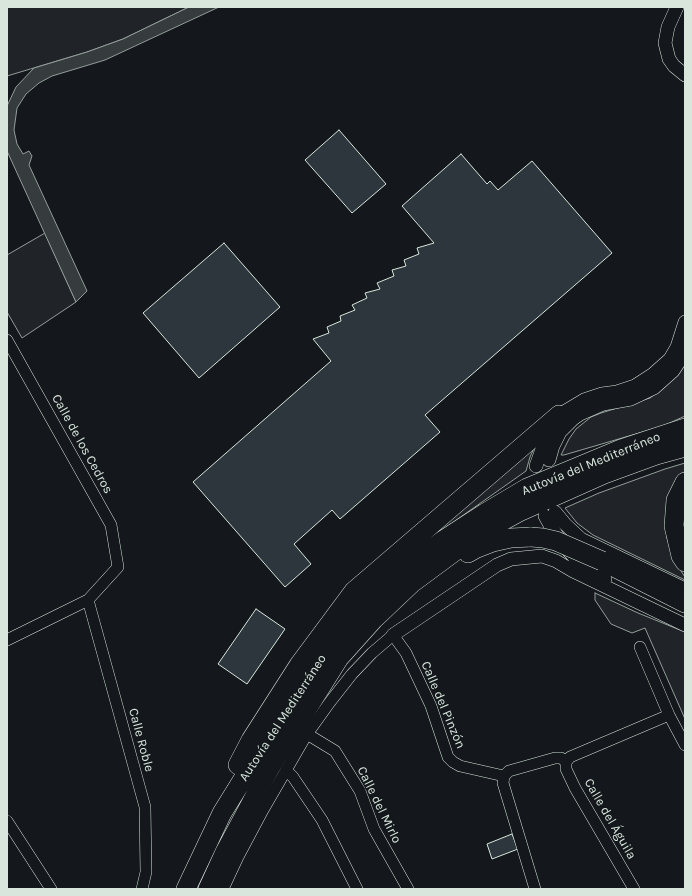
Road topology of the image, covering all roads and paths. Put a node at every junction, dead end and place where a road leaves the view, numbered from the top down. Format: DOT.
graph roads {
  1 [pos="677,7"];
  2 [pos="685,9"];
  3 [pos="672,20"];
  4 [pos="683,75"];
  5 [pos="685,322"];
  6 [pos="7,340"];
  7 [pos="685,353"];
  8 [pos="559,415"];
  9 [pos="685,428"];
  10 [pos="685,446"];
  11 [pos="549,460"];
  12 [pos="536,466"];
  13 [pos="685,482"];
  14 [pos="685,562"];
  15 [pos="412,583"];
  16 [pos="685,589"];
  17 [pos="88,600"];
  18 [pos="685,603"];
  19 [pos="685,618"];
  20 [pos="685,625"];
  21 [pos="394,635"];
  22 [pos="7,640"];
  23 [pos="640,647"];
  24 [pos="669,715"];
  25 [pos="307,734"];
  26 [pos="685,745"];
  27 [pos="566,762"];
  28 [pos="286,770"];
  29 [pos="504,776"];
  30 [pos="222,813"];
  31 [pos="7,821"];
  32 [pos="51,889"];
  33 [pos="142,889"];
  34 [pos="186,889"];
  35 [pos="208,889"];
  36 [pos="223,889"];
  37 [pos="357,889"];
  38 [pos="408,889"];
  39 [pos="535,889"];
  40 [pos="634,889"];
  1 -- 3 [label="street"];
  2 -- 3 [label="street"];
  3 -- 4 [label="street"];
  5 -- 8 [label="street"];
  6 -- 17 [label="street, Calle de los Cedros"];
  7 -- 11 [label="street"];
  8 -- 12 [label="street"];
  8 -- 30 [label="highway"];
  9 -- 30 [label="highway, Autovía del Mediterráneo"];
  10 -- 15 [label="highway, Autovía del Mediterráneo"];
  13 -- 14 [label="highway"];
  15 -- 18 [label="highway, bridge"];
  15 -- 35 [label="highway, Autovía del Mediterráneo"];
  16 -- 19 [label="street"];
  17 -- 22 [label="street"];
  17 -- 33 [label="street, Calle Roble"];
  20 -- 21 [label="street"];
  21 -- 25 [label="street"];
  21 -- 29 [label="street, Calle del Pinzón"];
  23 -- 24 [label="street"];
  24 -- 26 [label="street"];
  24 -- 27 [label="street"];
  25 -- 28 [label="street"];
  25 -- 38 [label="street, Calle del Mirlo"];
  27 -- 29 [label="street"];
  27 -- 40 [label="street, Calle del Águila"];
  28 -- 36 [label="street"];
  28 -- 37 [label="street"];
  29 -- 39 [label="street"];
  30 -- 34 [label="highway, Autovía del Mediterráneo"];
  31 -- 32 [label="street"];
}
